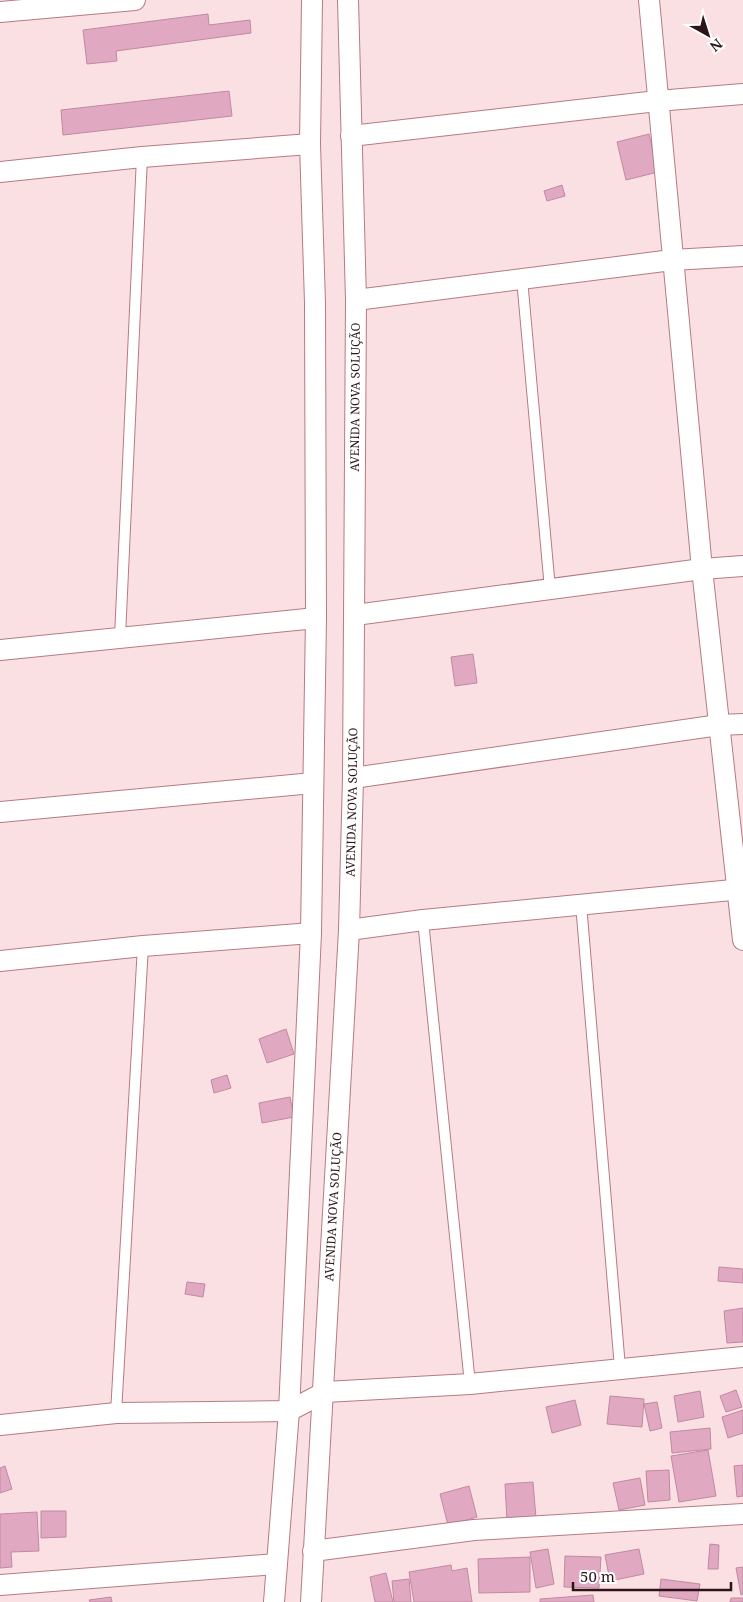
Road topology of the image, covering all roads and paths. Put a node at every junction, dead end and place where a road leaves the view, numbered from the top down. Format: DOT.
graph roads {
  1 [pos="135,0"];
  2 [pos="312,0"];
  3 [pos="348,0"];
  4 [pos="649,0"];
  5 [pos="0,12"];
  6 [pos="743,94"];
  7 [pos="658,101"];
  8 [pos="351,136"];
  9 [pos="310,144"];
  10 [pos="142,158"];
  11 [pos="0,172"];
  12 [pos="743,256"];
  13 [pos="672,260"];
  14 [pos="522,279"];
  15 [pos="356,300"];
  16 [pos="743,566"];
  17 [pos="702,569"];
  18 [pos="550,588"];
  19 [pos="355,615"];
  20 [pos="316,618"];
  21 [pos="120,637"];
  22 [pos="0,650"];
  23 [pos="743,724"];
  24 [pos="720,725"];
  25 [pos="353,778"];
  26 [pos="313,783"];
  27 [pos="0,812"];
  28 [pos="740,890"];
  29 [pos="581,904"];
  30 [pos="423,920"];
  31 [pos="349,930"];
  32 [pos="311,933"];
  33 [pos="743,940"];
  34 [pos="143,946"];
  35 [pos="0,960"];
  36 [pos="743,1356"];
  37 [pos="620,1368"];
  38 [pos="470,1384"];
  39 [pos="325,1392"];
  40 [pos="289,1412"];
  41 [pos="116,1414"];
  42 [pos="0,1425"];
  43 [pos="743,1514"];
  44 [pos="313,1551"];
  45 [pos="276,1564"];
  46 [pos="0,1585"];
  47 [pos="274,1602"];
  48 [pos="311,1602"];
  1 -- 5 [label="street"];
  2 -- 9 [label="street"];
  3 -- 8 [label="street, AVENIDA NOVA SOLUÇÃO"];
  4 -- 7 [label="street"];
  6 -- 7 [label="street"];
  7 -- 8 [label="street"];
  7 -- 13 [label="street"];
  8 -- 15 [label="street, AVENIDA NOVA SOLUÇÃO"];
  9 -- 10 [label="street"];
  9 -- 20 [label="street"];
  10 -- 11 [label="street"];
  10 -- 21 [label="lane"];
  12 -- 13 [label="street"];
  13 -- 14 [label="street"];
  13 -- 17 [label="street"];
  14 -- 15 [label="street"];
  14 -- 18 [label="lane"];
  15 -- 19 [label="street, AVENIDA NOVA SOLUÇÃO"];
  16 -- 17 [label="street"];
  17 -- 18 [label="street"];
  17 -- 24 [label="street"];
  18 -- 19 [label="street"];
  19 -- 25 [label="street, AVENIDA NOVA SOLUÇÃO"];
  20 -- 21 [label="street"];
  20 -- 26 [label="street"];
  21 -- 22 [label="street"];
  23 -- 24 [label="street"];
  24 -- 25 [label="street"];
  24 -- 28 [label="street"];
  25 -- 31 [label="street, AVENIDA NOVA SOLUÇÃO"];
  26 -- 27 [label="street"];
  26 -- 32 [label="street"];
  28 -- 29 [label="street"];
  28 -- 33 [label="street"];
  29 -- 30 [label="street"];
  29 -- 37 [label="lane"];
  30 -- 31 [label="street"];
  30 -- 38 [label="lane"];
  31 -- 39 [label="street, AVENIDA NOVA SOLUÇÃO"];
  32 -- 34 [label="street"];
  32 -- 40 [label="street"];
  34 -- 35 [label="street"];
  34 -- 41 [label="lane"];
  36 -- 37 [label="street"];
  37 -- 38 [label="street"];
  38 -- 39 [label="street"];
  39 -- 40 [label="street"];
  39 -- 44 [label="street, AVENIDA NOVA SOLUÇÃO"];
  40 -- 41 [label="street"];
  40 -- 45 [label="street"];
  41 -- 42 [label="street"];
  43 -- 44 [label="street"];
  44 -- 48 [label="street, AVENIDA NOVA SOLUÇÃO"];
  45 -- 46 [label="street"];
  45 -- 47 [label="street"];
}
